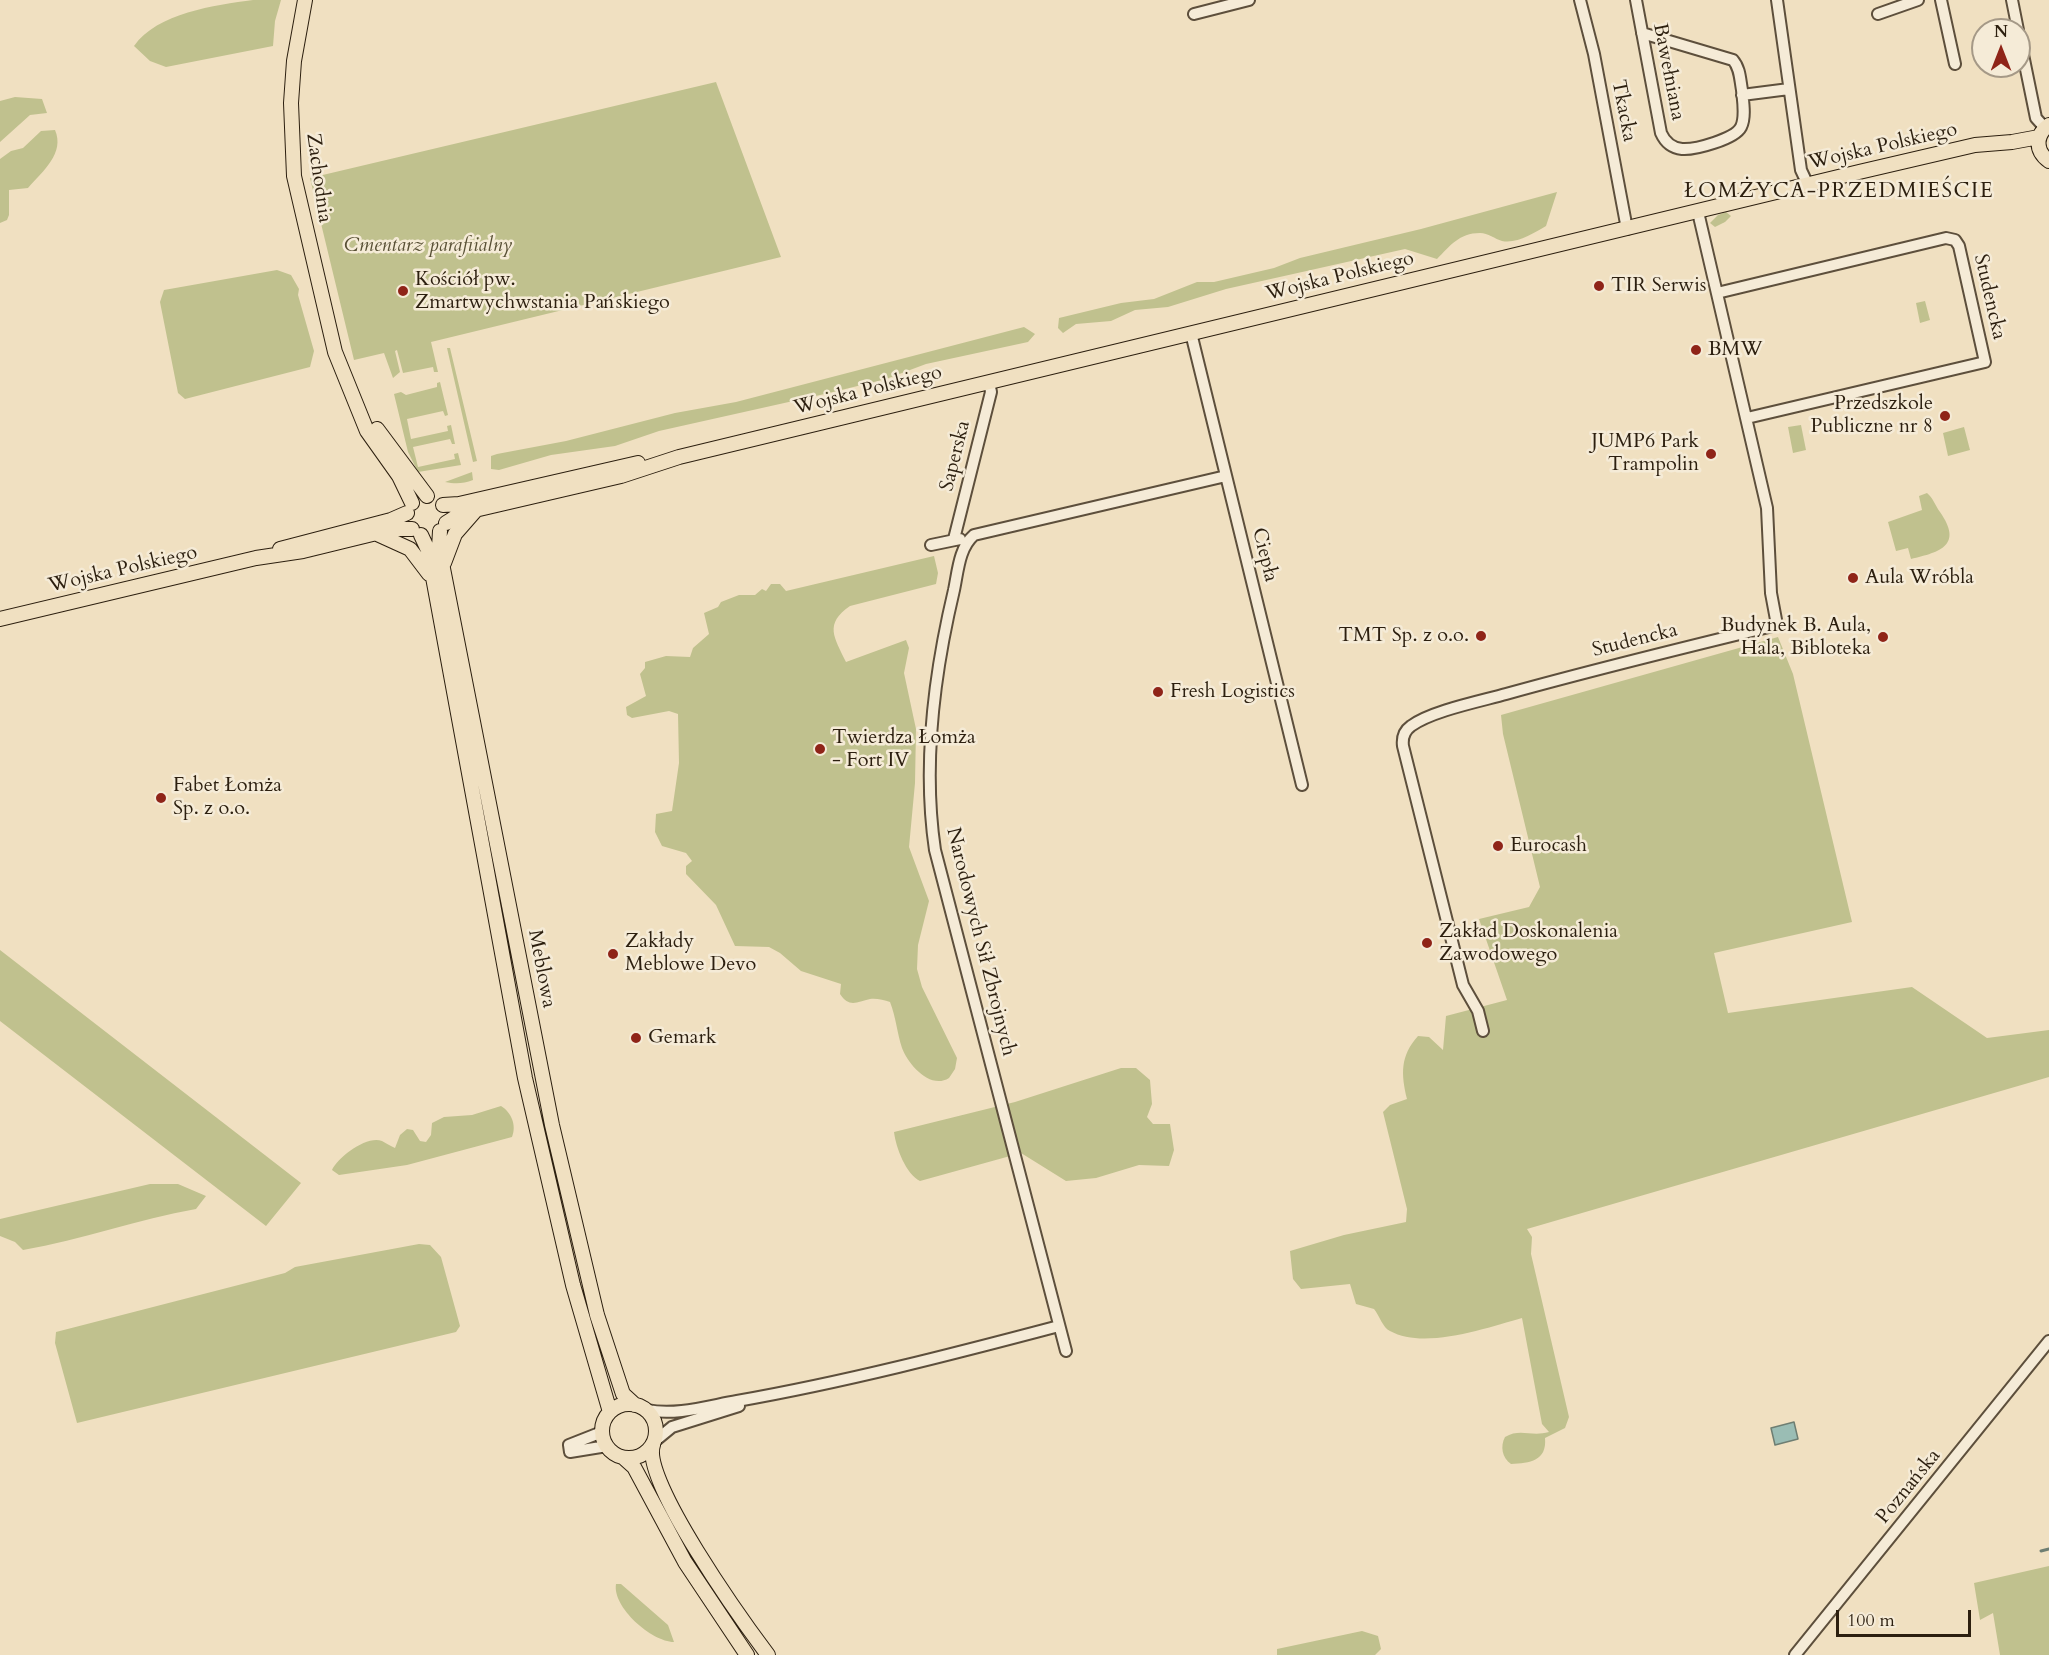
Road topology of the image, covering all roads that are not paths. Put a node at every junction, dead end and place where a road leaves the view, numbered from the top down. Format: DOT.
graph roads {
  1 [pos="305,0"];
  2 [pos="1249,0"];
  3 [pos="1581,0"];
  4 [pos="1636,0"];
  5 [pos="1777,0"];
  6 [pos="1918,0"];
  7 [pos="1941,0"];
  8 [pos="2012,0"];
  9 [pos="1194,14"];
  10 [pos="1878,14"];
  11 [pos="2016,18"];
  12 [pos="1642,33"];
  13 [pos="1955,64"];
  14 [pos="2028,78"];
  15 [pos="1789,89"];
  16 [pos="1742,95"];
  17 [pos="2044,130"];
  18 [pos="2012,142"];
  19 [pos="2044,156"];
  20 [pos="1808,184"];
  21 [pos="1698,212"];
  22 [pos="1627,229"];
  23 [pos="1717,292"];
  24 [pos="1191,333"];
  25 [pos="990,382"];
  26 [pos="351,393"];
  27 [pos="1747,418"];
  28 [pos="679,457"];
  29 [pos="1226,476"];
  30 [pos="427,496"];
  31 [pos="444,505"];
  32 [pos="410,508"];
  33 [pos="476,510"];
  34 [pos="443,527"];
  35 [pos="416,532"];
  36 [pos="377,534"];
  37 [pos="954,539"];
  38 [pos="969,540"];
  39 [pos="931,545"];
  40 [pos="255,558"];
  41 [pos="444,565"];
  42 [pos="430,576"];
  43 [pos="0,620"];
  44 [pos="1302,785"];
  45 [pos="1483,1031"];
  46 [pos="1059,1326"];
  47 [pos="2049,1341"];
  48 [pos="1066,1351"];
  49 [pos="781,1393"];
  50 [pos="641,1407"];
  51 [pos="610,1413"];
  52 [pos="602,1432"];
  53 [pos="654,1443"];
  54 [pos="607,1446"];
  55 [pos="624,1458"];
  56 [pos="747,1655"];
  57 [pos="768,1655"];
  58 [pos="1795,1655"];
  1 -- 26 [label="main road, Zachodnia"];
  2 -- 9 [label="street"];
  3 -- 22 [label="street, Tkacka"];
  4 -- 12 [label="street, Bawełniana"];
  5 -- 15 [label="street"];
  6 -- 10 [label="street"];
  7 -- 13 [label="street"];
  8 -- 11 [label="street"];
  12 -- 16 [label="street"];
  12 -- 16 [label="street, Bawełniana"];
  14 -- 17 [label="street"];
  15 -- 16 [label="street"];
  15 -- 20 [label="street"];
  17 -- 18 [label="main road, Wojska Polskiego"];
  17 -- 19 [label="main road"];
  18 -- 19 [label="main road, Wojska Polskiego"];
  18 -- 20 [label="main road, Wojska Polskiego"];
  20 -- 21 [label="main road, Wojska Polskiego"];
  21 -- 22 [label="main road, Wojska Polskiego"];
  21 -- 23 [label="street, Studencka"];
  22 -- 24 [label="main road, Wojska Polskiego"];
  23 -- 27 [label="street, Studencka"];
  23 -- 27 [label="street, Studencka"];
  24 -- 25 [label="main road, Wojska Polskiego"];
  24 -- 29 [label="street, Ciepła"];
  25 -- 28 [label="main road, Wojska Polskiego"];
  25 -- 37 [label="street, Saperska"];
  26 -- 30 [label="main road, Zachodnia"];
  26 -- 32 [label="main road, Zachodnia"];
  27 -- 45 [label="street, Studencka"];
  28 -- 31 [label="main road, Wojska Polskiego"];
  28 -- 33 [label="main road, Wojska Polskiego"];
  29 -- 38 [label="street"];
  29 -- 44 [label="street, Ciepła"];
  30 -- 31 [label="main road"];
  30 -- 32 [label="main road"];
  31 -- 34 [label="main road"];
  32 -- 35 [label="main road"];
  32 -- 40 [label="main road, Wojska Polskiego"];
  33 -- 34 [label="main road, Wojska Polskiego"];
  33 -- 41 [label="main road"];
  34 -- 35 [label="main road"];
  34 -- 41 [label="main road, Meblowa"];
  35 -- 36 [label="main road, Wojska Polskiego"];
  35 -- 42 [label="main road, Meblowa"];
  36 -- 40 [label="main road, Wojska Polskiego"];
  36 -- 42 [label="main road"];
  37 -- 38 [label="street"];
  37 -- 39 [label="street"];
  38 -- 46 [label="street, Narodowych Sił Zbrojnych"];
  40 -- 43 [label="main road, Wojska Polskiego"];
  41 -- 50 [label="main road, Meblowa"];
  42 -- 51 [label="main road, Meblowa"];
  46 -- 48 [label="street, Narodowych Sił Zbrojnych"];
  46 -- 49 [label="street"];
  47 -- 58 [label="street, Poznańska"];
  49 -- 50 [label="street"];
  49 -- 53 [label="street"];
  50 -- 51 [label="main road"];
  50 -- 53 [label="main road"];
  51 -- 52 [label="main road"];
  52 -- 54 [label="main road"];
  52 -- 54 [label="street"];
  53 -- 55 [label="main road"];
  53 -- 57 [label="main road"];
  54 -- 55 [label="main road"];
  55 -- 56 [label="main road"];
}
